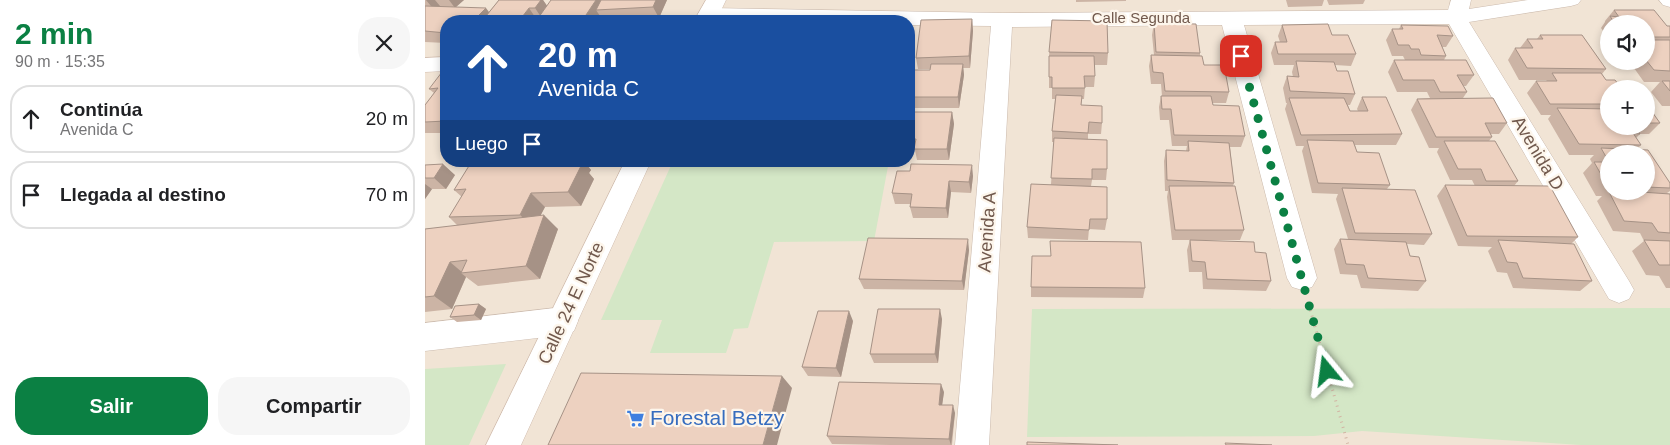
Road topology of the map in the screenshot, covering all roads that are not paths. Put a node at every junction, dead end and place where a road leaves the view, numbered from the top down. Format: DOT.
graph roads {
  1 [pos="1571,0"];
  2 [pos="1459,8"];
  3 [pos="1255,9"];
  4 [pos="710,12"];
  5 [pos="1017,13"];
  6 [pos="1231,18"];
  7 [pos="440,64"];
  8 [pos="425,65"];
  9 [pos="635,167"];
  10 [pos="1302,278"];
  11 [pos="1619,290"];
  12 [pos="563,321"];
  13 [pos="425,337"];
  14 [pos="503,445"];
  15 [pos="972,445"];
  1 -- 2 [label="street, Calle Segunda"];
  2 -- 3 [label="street, Calle Segunda"];
  2 -- 11 [label="street, Avenida D"];
  3 -- 6 [label="street, Calle Segunda"];
  4 -- 5 [label="street, Calle Segunda"];
  5 -- 6 [label="street, Calle Segunda"];
  5 -- 15 [label="street, Avenida A"];
  6 -- 10 [label="street"];
  7 -- 8 [label="street"];
  9 -- 12 [label="street, Calle 24 E Norte"];
  12 -- 13 [label="street"];
  12 -- 14 [label="street, Calle 24 E Norte"];
}
